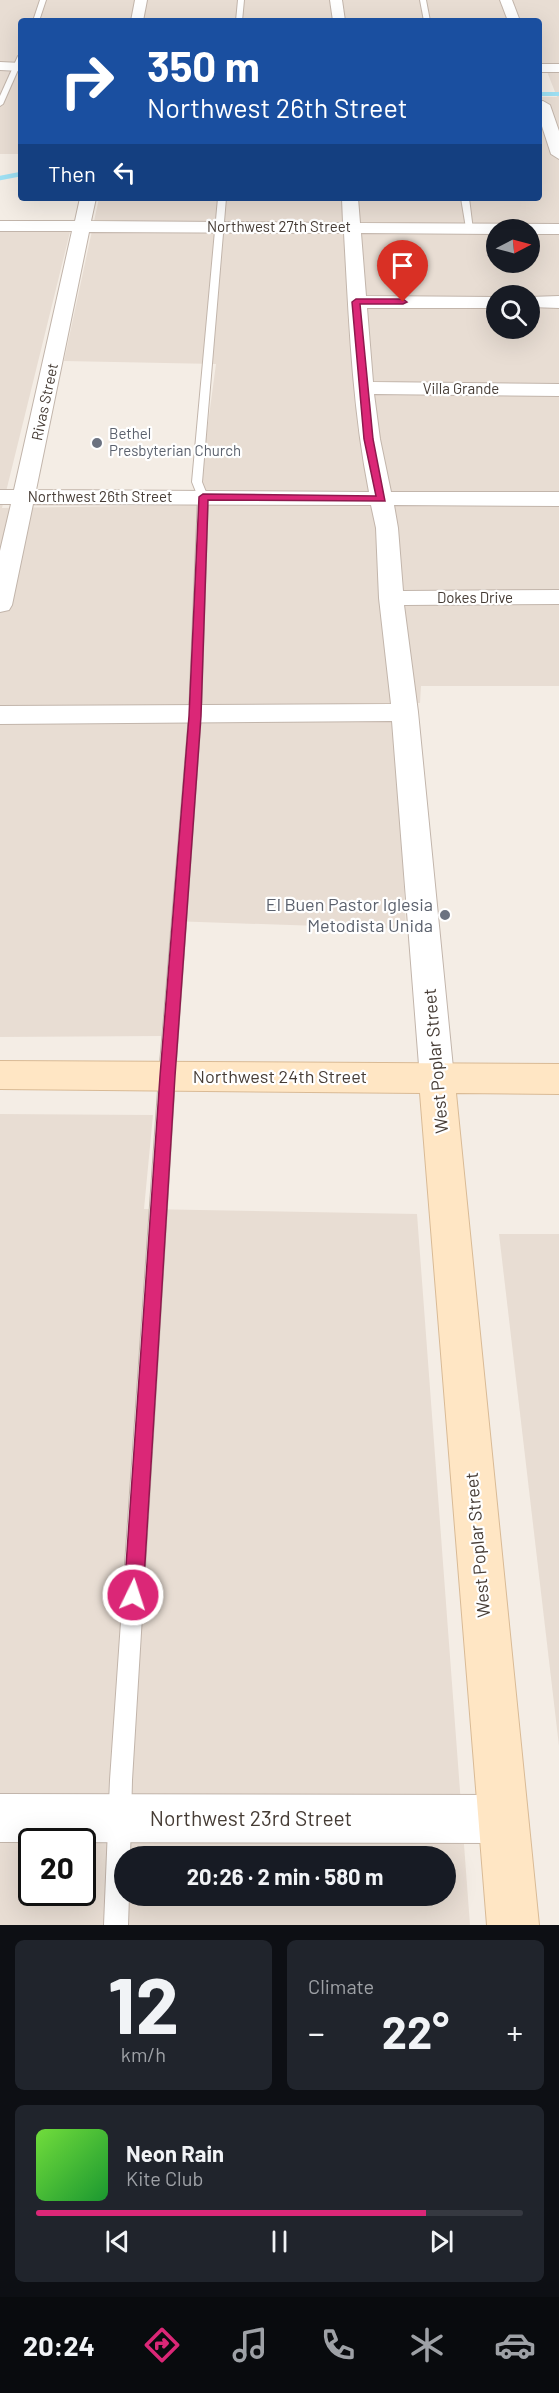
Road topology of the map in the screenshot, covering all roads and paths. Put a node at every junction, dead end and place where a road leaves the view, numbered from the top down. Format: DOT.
graph roads {
  1 [pos="44,0"];
  2 [pos="141,0"];
  3 [pos="241,0"];
  4 [pos="336,0"];
  5 [pos="423,0"];
  6 [pos="506,0"];
  7 [pos="37,18"];
  8 [pos="137,18"];
  9 [pos="239,18"];
  10 [pos="339,18"];
  11 [pos="426,18"];
  12 [pos="513,18"];
  13 [pos="18,63"];
  14 [pos="18,65"];
  15 [pos="0,66"];
  16 [pos="542,68"];
  17 [pos="559,68"];
  18 [pos="0,104"];
  19 [pos="543,105"];
  20 [pos="559,154"];
  21 [pos="87,201"];
  22 [pos="222,201"];
  23 [pos="350,201"];
  24 [pos="466,201"];
  25 [pos="0,226"];
  26 [pos="81,226"];
  27 [pos="220,227"];
  28 [pos="352,228"];
  29 [pos="470,228"];
  30 [pos="559,229"];
  31 [pos="356,302"];
  32 [pos="486,302"];
  33 [pos="540,302"];
  34 [pos="559,302"];
  35 [pos="363,388"];
  36 [pos="559,390"];
  37 [pos="0,497"];
  38 [pos="203,497"];
  39 [pos="25,498"];
  40 [pos="381,499"];
  41 [pos="559,499"];
  42 [pos="559,597"];
  43 [pos="391,598"];
  44 [pos="0,605"];
  45 [pos="405,712"];
  46 [pos="0,715"];
  47 [pos="195,716"];
  48 [pos="0,1075"];
  49 [pos="167,1076"];
  50 [pos="437,1078"];
  51 [pos="559,1079"];
  52 [pos="0,1818"];
  53 [pos="120,1819"];
  54 [pos="503,1819"];
  55 [pos="116,1925"];
  56 [pos="513,1925"];
  1 -- 7 [label="lane"];
  2 -- 8 [label="street"];
  3 -- 9 [label="lane"];
  4 -- 10 [label="street"];
  5 -- 11 [label="lane"];
  6 -- 12 [label="street"];
  13 -- 15 [label="street"];
  14 -- 18 [label="lane"];
  16 -- 17 [label="street"];
  19 -- 20 [label="street"];
  21 -- 26 [label="street, Rivas Street"];
  22 -- 27 [label="lane"];
  23 -- 28 [label="street, West Poplar Street"];
  24 -- 29 [label="lane"];
  25 -- 26 [label="street, Northwest 27th Street"];
  26 -- 27 [label="street, Northwest 27th Street"];
  26 -- 39 [label="street, Rivas Street"];
  27 -- 28 [label="street, Northwest 27th Street"];
  27 -- 38 [label="lane"];
  28 -- 29 [label="street, Northwest 27th Street"];
  28 -- 31 [label="street, West Poplar Street"];
  29 -- 30 [label="street, Northwest 27th Street"];
  31 -- 32 [label="street"];
  31 -- 35 [label="street, West Poplar Street"];
  33 -- 34 [label="street"];
  35 -- 36 [label="street, Villa Grande"];
  35 -- 40 [label="street, West Poplar Street"];
  37 -- 39 [label="street, Northwest 26th Street"];
  38 -- 39 [label="street, Northwest 26th Street"];
  38 -- 40 [label="street, Northwest 26th Street"];
  38 -- 47 [label="lane"];
  39 -- 44 [label="street, Rivas Street"];
  40 -- 41 [label="street, Northwest 26th Street"];
  40 -- 43 [label="street, West Poplar Street"];
  42 -- 43 [label="street, Dokes Drive"];
  43 -- 45 [label="street, West Poplar Street"];
  45 -- 47 [label="street"];
  45 -- 50 [label="street, West Poplar Street"];
  46 -- 47 [label="street"];
  47 -- 49 [label="lane"];
  48 -- 49 [label="street, Northwest 24th Street"];
  49 -- 50 [label="street, Northwest 24th Street"];
  49 -- 53 [label="lane"];
  50 -- 51 [label="street, Northwest 24th Street"];
  50 -- 54 [label="street, West Poplar Street"];
  52 -- 53 [label="street, Northwest 23rd Street"];
  53 -- 54 [label="street, Northwest 23rd Street"];
  53 -- 55 [label="lane"];
  54 -- 56 [label="street, West Poplar Street"];
}
